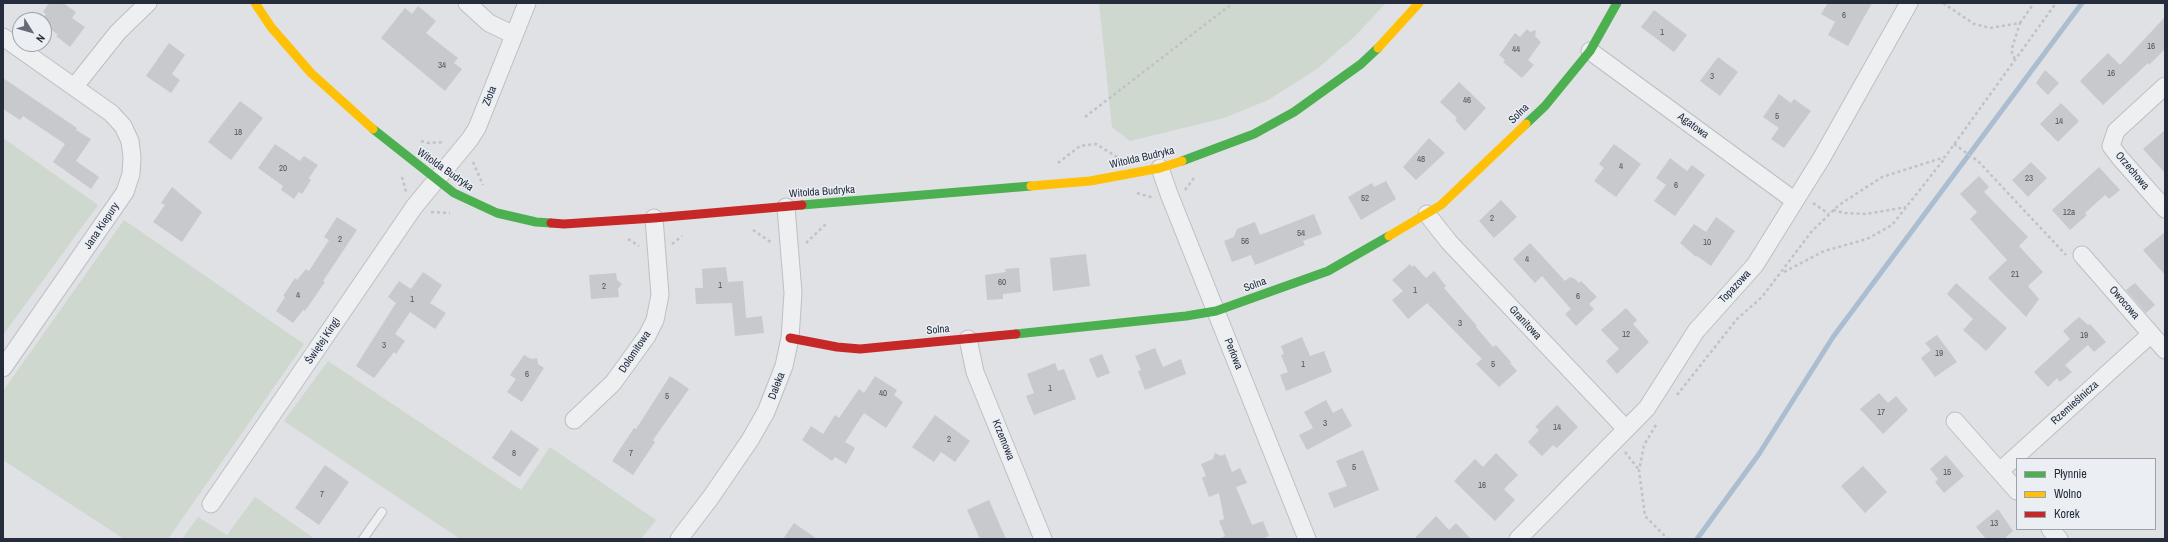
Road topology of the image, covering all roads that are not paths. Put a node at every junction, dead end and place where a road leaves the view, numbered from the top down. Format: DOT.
graph roads {
  1 [pos="148,3"];
  2 [pos="255,3"];
  3 [pos="467,3"];
  4 [pos="527,3"];
  5 [pos="1419,3"];
  6 [pos="1617,3"];
  7 [pos="1909,3"];
  8 [pos="514,35"];
  9 [pos="3,37"];
  10 [pos="1590,50"];
  11 [pos="75,86"];
  12 [pos="2159,91"];
  13 [pos="1160,168"];
  14 [pos="437,180"];
  15 [pos="1795,201"];
  16 [pos="786,207"];
  17 [pos="2165,209"];
  18 [pos="1427,214"];
  19 [pos="654,218"];
  20 [pos="2082,255"];
  21 [pos="1216,311"];
  22 [pos="2151,334"];
  23 [pos="790,338"];
  24 [pos="968,339"];
  25 [pos="2165,350"];
  26 [pos="3,368"];
  27 [pos="574,420"];
  28 [pos="1955,421"];
  29 [pos="1621,435"];
  30 [pos="2000,471"];
  31 [pos="2016,490"];
  32 [pos="211,504"];
  33 [pos="382,512"];
  34 [pos="2051,530"];
  35 [pos="362,539"];
  36 [pos="679,539"];
  37 [pos="1043,539"];
  38 [pos="1307,539"];
  39 [pos="1518,539"];
  40 [pos="2059,539"];
  1 -- 11 [label="street"];
  2 -- 14 [label="street, Witolda Budryka"];
  3 -- 8 [label="street"];
  4 -- 8 [label="street, Złota"];
  5 -- 13 [label="street, Witolda Budryka"];
  6 -- 10 [label="street, Solna"];
  7 -- 15 [label="street, Topazowa"];
  8 -- 14 [label="street, Złota"];
  9 -- 11 [label="street, Jana Kiepury"];
  10 -- 15 [label="street, Agatowa"];
  10 -- 18 [label="street, Solna"];
  11 -- 26 [label="street, Jana Kiepury"];
  12 -- 17 [label="street, Orzechowa"];
  13 -- 16 [label="street, Witolda Budryka"];
  13 -- 21 [label="street, Perłowa"];
  14 -- 19 [label="street, Witolda Budryka"];
  14 -- 32 [label="street, Świętej Kingi"];
  15 -- 29 [label="street, Topazowa"];
  16 -- 19 [label="street, Witolda Budryka"];
  16 -- 23 [label="street, Daleka"];
  18 -- 21 [label="street, Solna"];
  18 -- 29 [label="street, Granitowa"];
  19 -- 27 [label="street, Dolomitowa"];
  20 -- 22 [label="street, Owocowa"];
  21 -- 24 [label="street, Solna"];
  21 -- 38 [label="street, Perłowa"];
  22 -- 25 [label="street, Owocowa"];
  22 -- 30 [label="street, Rzemieślnicza"];
  23 -- 24 [label="street, Solna"];
  23 -- 36 [label="street, Daleka"];
  24 -- 37 [label="street, Krzemowa"];
  28 -- 30 [label="street"];
  29 -- 39 [label="street, Topazowa"];
  30 -- 31 [label="street"];
  33 -- 35 [label="lane"];
  34 -- 40 [label="street"];
}
